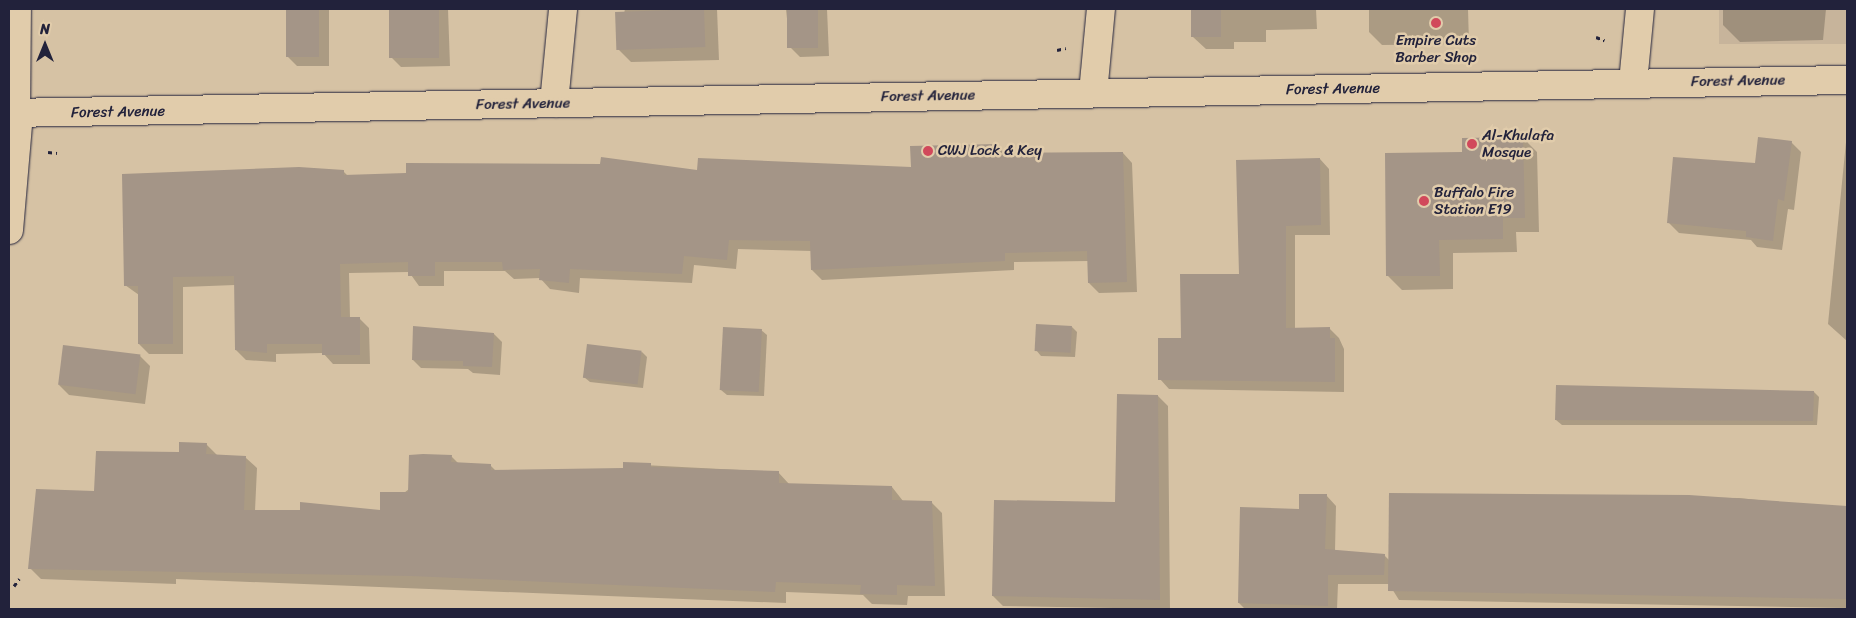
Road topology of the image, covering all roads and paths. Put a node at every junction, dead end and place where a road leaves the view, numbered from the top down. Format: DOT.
graph roads {
  1 [pos="20,9"];
  2 [pos="564,9"];
  3 [pos="1101,9"];
  4 [pos="1640,9"];
  5 [pos="1596,36"];
  6 [pos="1604,40"];
  7 [pos="1847,80"];
  8 [pos="1633,83"];
  9 [pos="1093,93"];
  10 [pos="554,103"];
  11 [pos="14,114"];
  12 [pos="9,230"];
  13 [pos="19,579"];
  14 [pos="14,586"];
  1 -- 11 [label="lane"];
  2 -- 10 [label="street"];
  3 -- 9 [label="street"];
  4 -- 8 [label="street"];
  5 -- 6 [label="path"];
  7 -- 8 [label="street, Forest Avenue"];
  8 -- 9 [label="street, Forest Avenue"];
  9 -- 10 [label="street, Forest Avenue"];
  10 -- 11 [label="street, Forest Avenue"];
  11 -- 12 [label="street"];
  13 -- 14 [label="path"];
}
